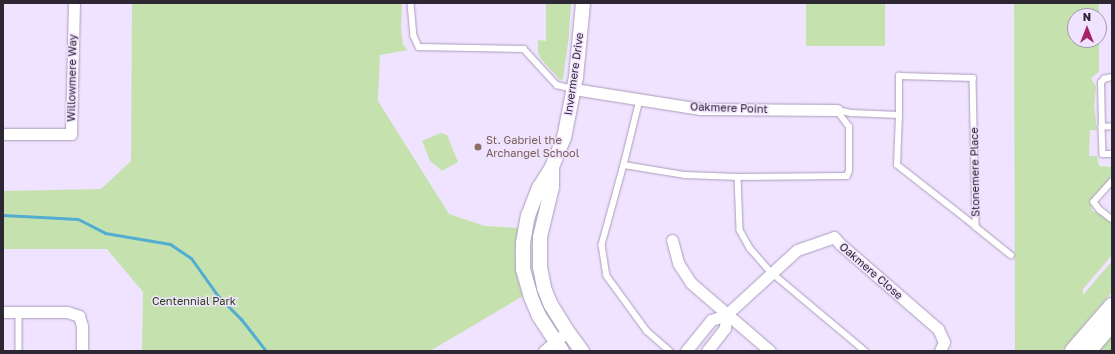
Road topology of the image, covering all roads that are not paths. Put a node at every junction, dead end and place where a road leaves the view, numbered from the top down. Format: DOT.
graph roads {
  1 [pos="74,3"];
  2 [pos="411,3"];
  3 [pos="583,3"];
  4 [pos="1112,77"];
  5 [pos="574,90"];
  6 [pos="640,100"];
  7 [pos="837,110"];
  8 [pos="898,115"];
  9 [pos="1102,127"];
  10 [pos="1112,127"];
  11 [pos="3,134"];
  12 [pos="1112,154"];
  13 [pos="624,165"];
  14 [pos="552,167"];
  15 [pos="738,177"];
  16 [pos="1112,182"];
  17 [pos="1112,219"];
  18 [pos="976,228"];
  19 [pos="672,240"];
  20 [pos="1012,255"];
  21 [pos="771,272"];
  22 [pos="1112,306"];
  23 [pos="3,312"];
  24 [pos="19,312"];
  25 [pos="726,314"];
  26 [pos="1112,323"];
  27 [pos="568,332"];
  28 [pos="558,346"];
  29 [pos="19,351"];
  30 [pos="82,351"];
  31 [pos="544,351"];
  32 [pos="582,351"];
  33 [pos="670,351"];
  34 [pos="686,351"];
  35 [pos="707,351"];
  36 [pos="770,351"];
  37 [pos="865,351"];
  38 [pos="940,351"];
  39 [pos="1073,351"];
  40 [pos="1088,351"];
  1 -- 11 [label="street, Willowmere Way"];
  2 -- 5 [label="lane"];
  3 -- 5 [label="street, Invermere Drive"];
  4 -- 9 [label="lane"];
  5 -- 6 [label="street, Oakmere Point"];
  5 -- 14 [label="street, Invermere Drive"];
  6 -- 7 [label="street, Oakmere Point"];
  6 -- 13 [label="lane"];
  7 -- 8 [label="lane"];
  7 -- 15 [label="lane"];
  8 -- 18 [label="lane, Stonemere Place"];
  8 -- 18 [label="lane, Stonemere Place"];
  9 -- 10 [label="lane"];
  9 -- 12 [label="lane"];
  13 -- 15 [label="lane"];
  13 -- 33 [label="lane"];
  14 -- 27 [label="street, Invermere Drive"];
  14 -- 28 [label="street, Invermere Drive"];
  15 -- 21 [label="lane"];
  16 -- 17 [label="lane"];
  18 -- 20 [label="lane"];
  19 -- 25 [label="street"];
  21 -- 25 [label="street, Oakmere Close"];
  21 -- 37 [label="lane"];
  21 -- 38 [label="street, Oakmere Close"];
  22 -- 39 [label="main road"];
  23 -- 24 [label="street"];
  24 -- 29 [label="lane"];
  24 -- 30 [label="street"];
  25 -- 34 [label="street, Oakmere Close"];
  25 -- 35 [label="street"];
  25 -- 36 [label="street"];
  26 -- 40 [label="main road"];
  27 -- 28 [label="street"];
  27 -- 32 [label="street, Invermere Drive"];
  28 -- 31 [label="street"];
}
